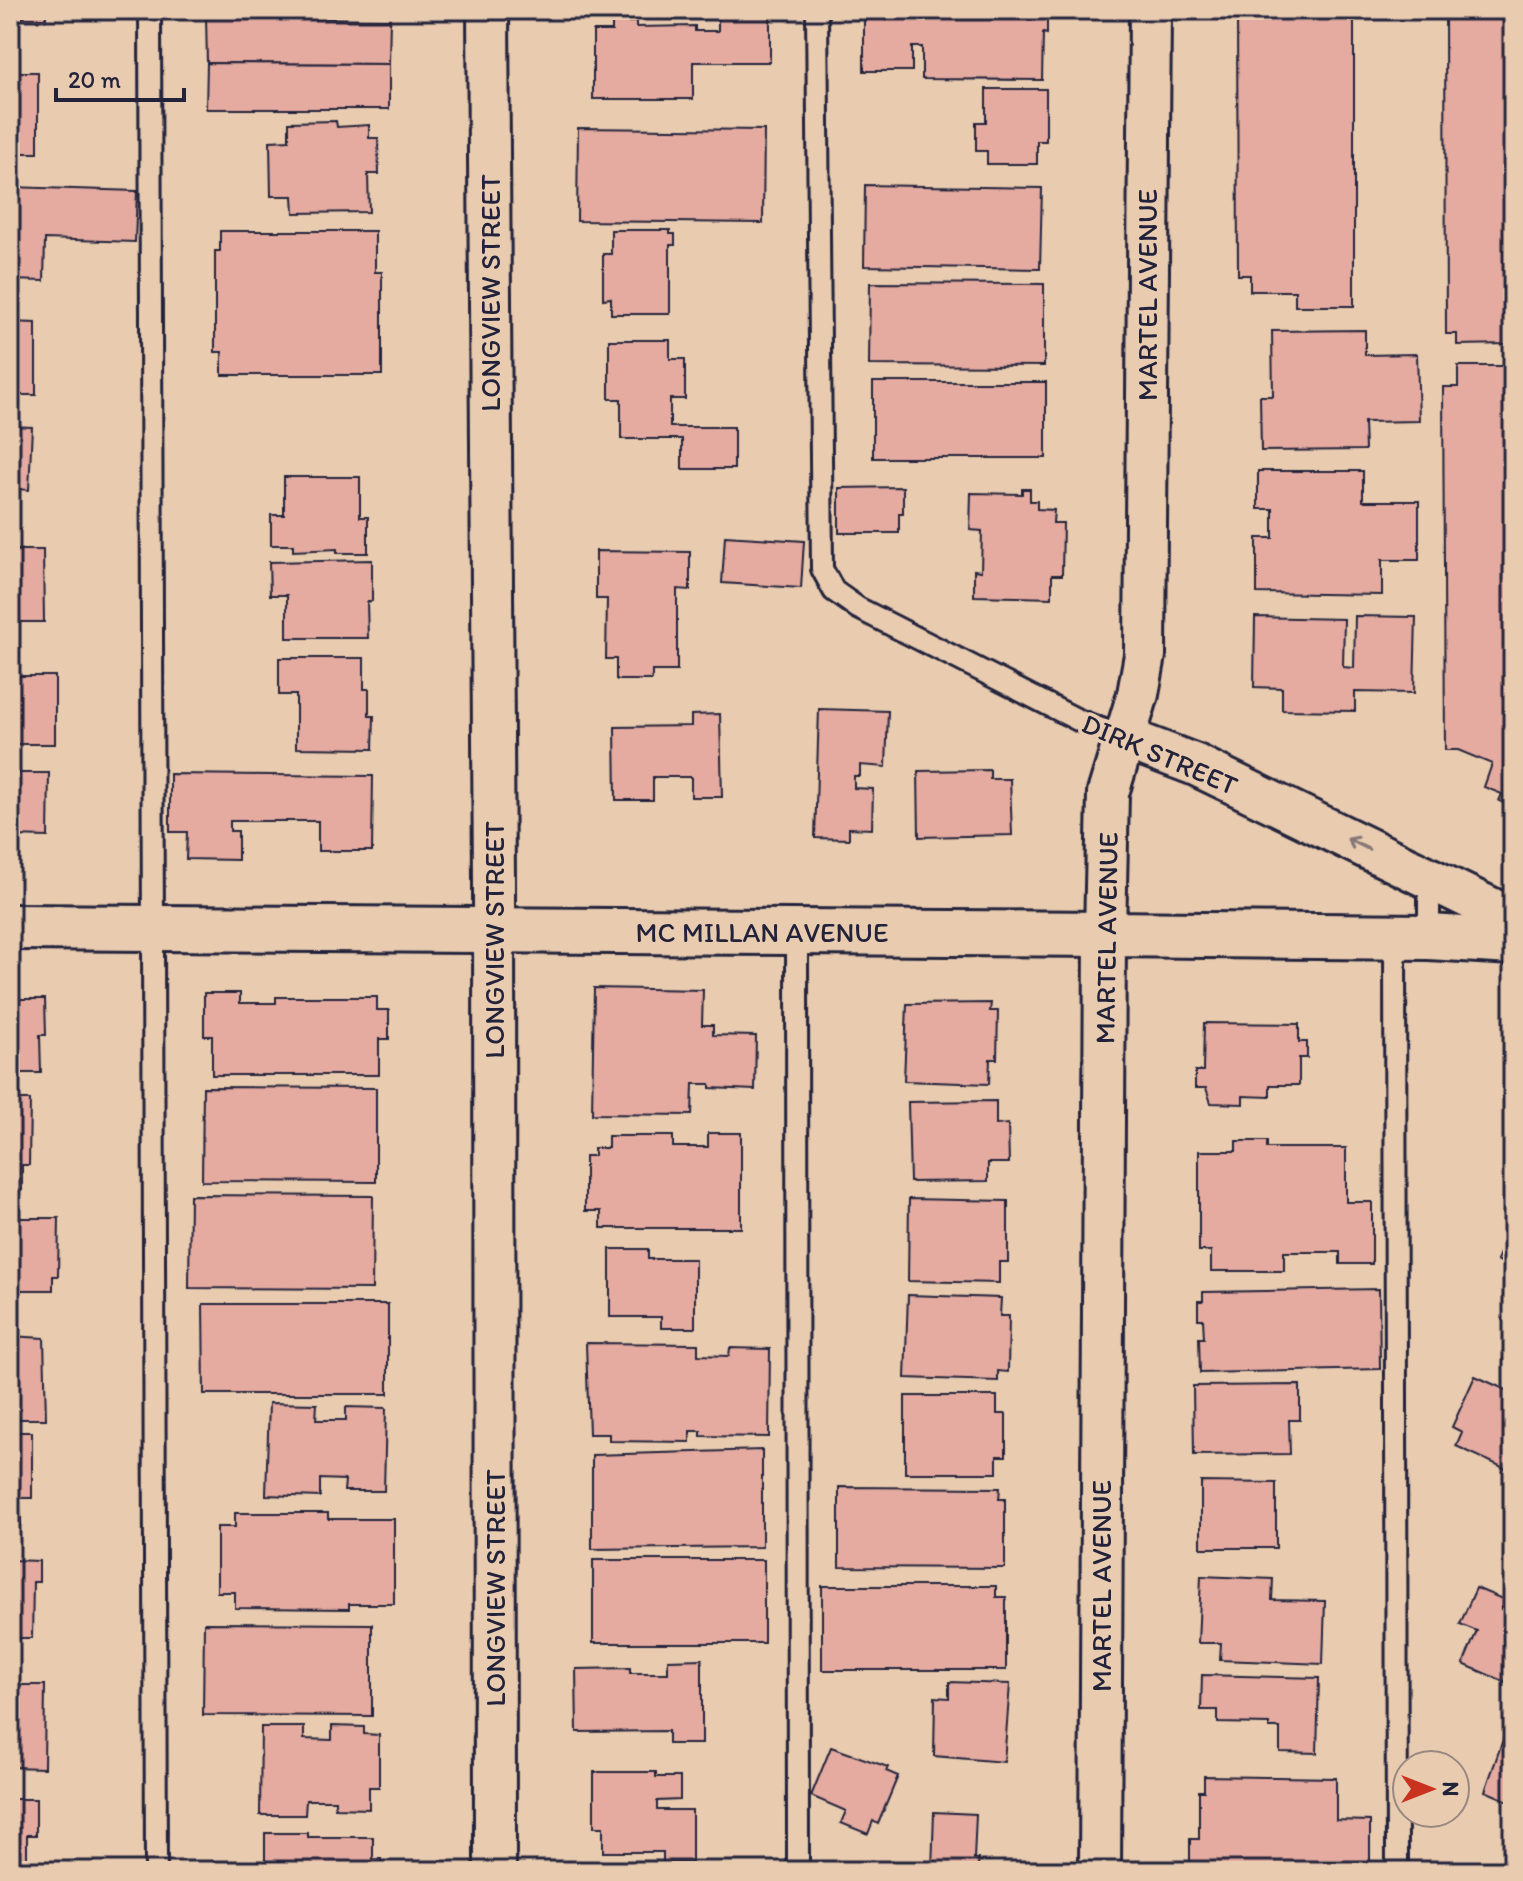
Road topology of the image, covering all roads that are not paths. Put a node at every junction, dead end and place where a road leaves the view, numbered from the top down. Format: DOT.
graph roads {
  1 [pos="150,10"];
  2 [pos="488,10"];
  3 [pos="817,10"];
  4 [pos="1150,10"];
  5 [pos="1125,738"];
  6 [pos="1429,879"];
  7 [pos="1513,919"];
  8 [pos="10,927"];
  9 [pos="151,928"];
  10 [pos="494,930"];
  11 [pos="797,932"];
  12 [pos="1105,934"];
  13 [pos="1412,937"];
  14 [pos="1513,942"];
  15 [pos="156,1871"];
  16 [pos="495,1871"];
  17 [pos="798,1871"];
  18 [pos="1100,1871"];
  19 [pos="1397,1871"];
  1 -- 9 [label="lane"];
  2 -- 10 [label="street, LONGVIEW STREET"];
  3 -- 5 [label="lane, DIRK STREET"];
  4 -- 5 [label="street, MARTEL AVENUE"];
  6 -- 5 [label="street, DIRK STREET, one-way"];
  5 -- 12 [label="street, MARTEL AVENUE"];
  6 -- 7 [label="street, DIRK STREET"];
  6 -- 13 [label="lane"];
  8 -- 9 [label="street, MC MILLAN AVENUE"];
  9 -- 10 [label="street, MC MILLAN AVENUE"];
  9 -- 15 [label="lane"];
  10 -- 11 [label="street, MC MILLAN AVENUE"];
  10 -- 16 [label="street, LONGVIEW STREET"];
  11 -- 12 [label="street, MC MILLAN AVENUE"];
  11 -- 17 [label="lane"];
  12 -- 13 [label="street, MC MILLAN AVENUE"];
  12 -- 18 [label="street, MARTEL AVENUE"];
  13 -- 14 [label="street, MC MILLAN AVENUE"];
  13 -- 19 [label="lane"];
}
